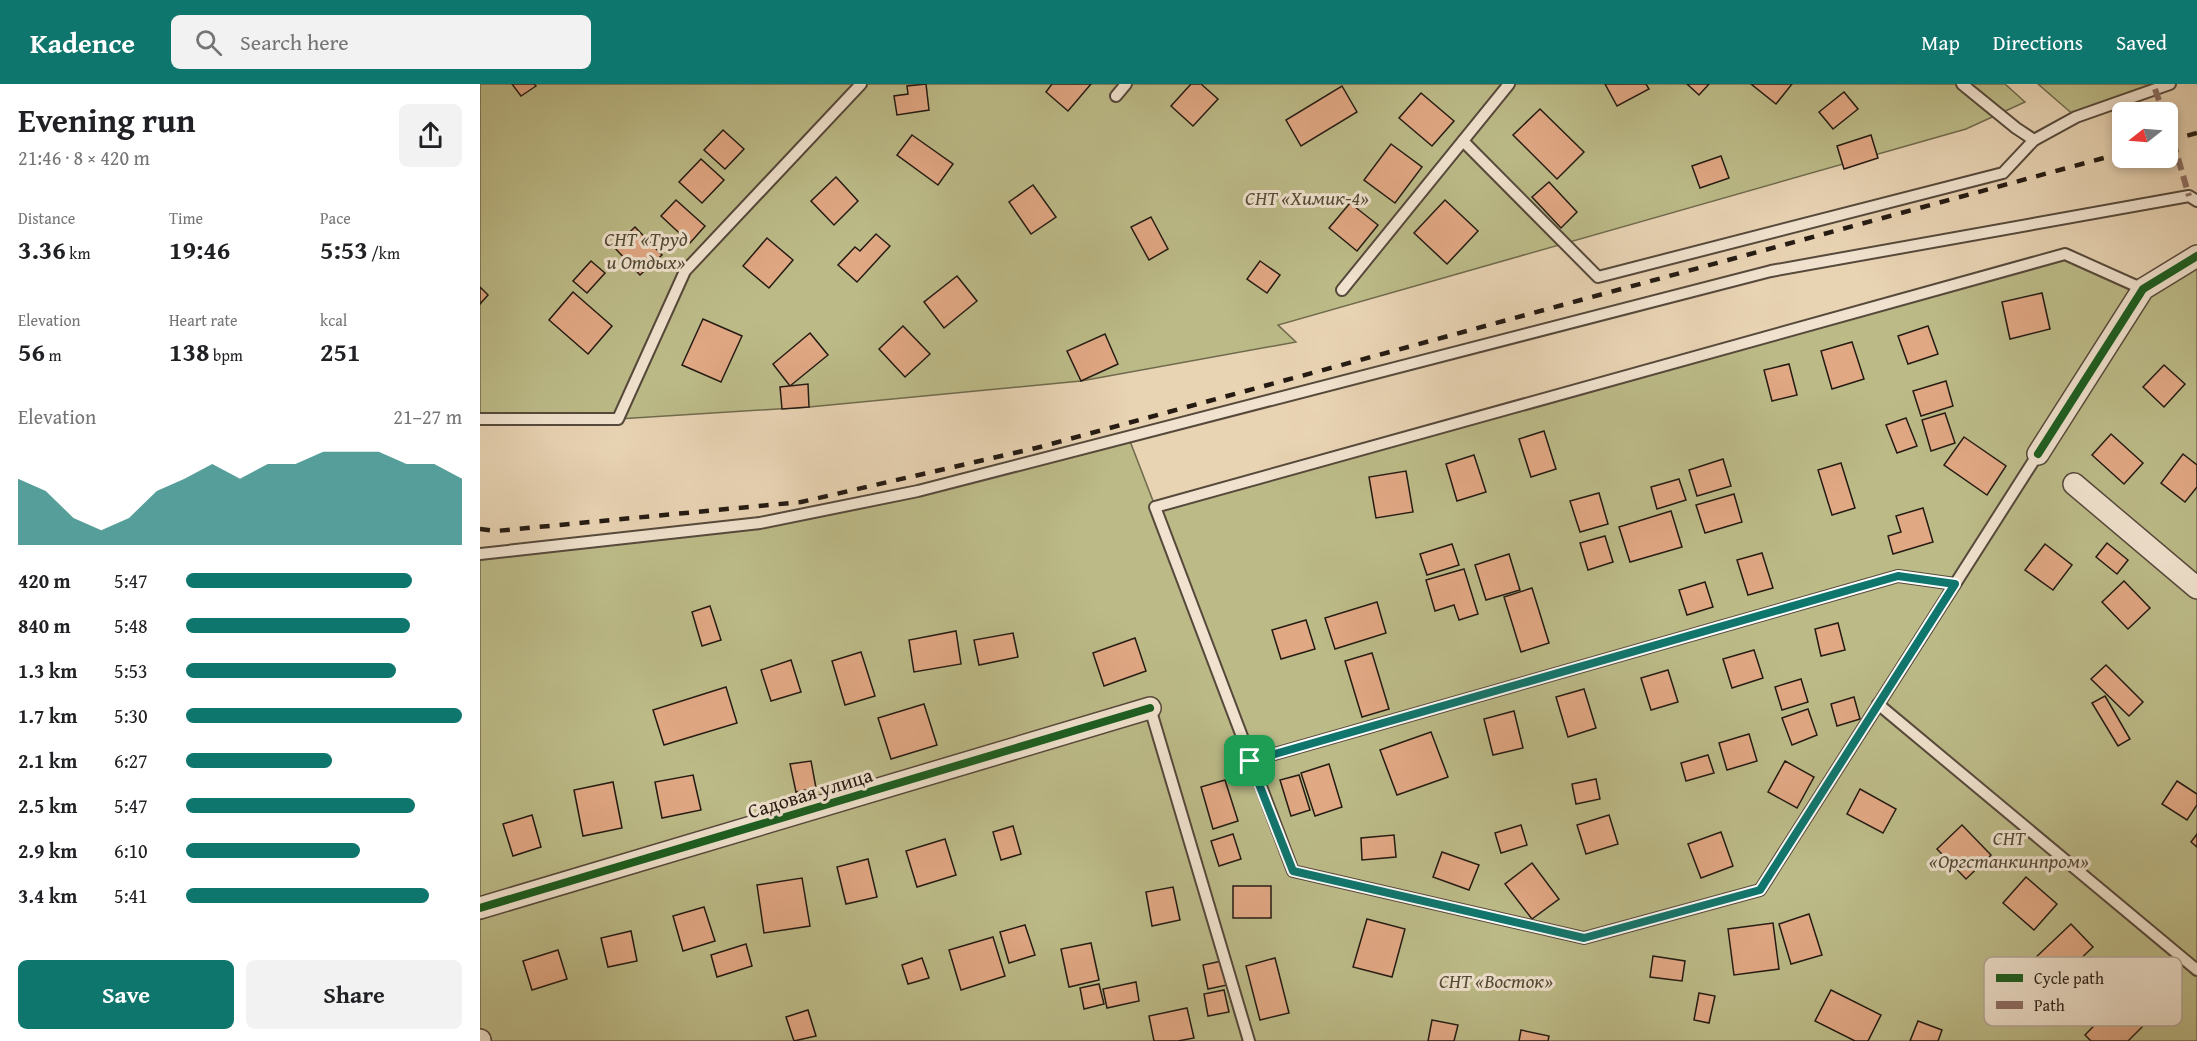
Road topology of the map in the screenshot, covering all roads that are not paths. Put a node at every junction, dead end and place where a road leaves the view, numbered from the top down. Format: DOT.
graph roads {
  1 [pos="861,84"];
  2 [pos="1126,84"];
  3 [pos="1509,84"];
  4 [pos="1962,84"];
  5 [pos="2170,84"];
  6 [pos="1116,96"];
  7 [pos="2034,140"];
  8 [pos="1463,141"];
  9 [pos="2197,201"];
  10 [pos="2197,256"];
  11 [pos="2143,289"];
  12 [pos="1342,290"];
  13 [pos="480,418"];
  14 [pos="2038,454"];
  15 [pos="2074,484"];
  16 [pos="480,554"];
  17 [pos="1955,584"];
  18 [pos="2197,588"];
  19 [pos="1878,704"];
  20 [pos="1150,708"];
  21 [pos="1250,761"];
  22 [pos="480,909"];
  23 [pos="2181,957"];
  24 [pos="2182,957"];
  25 [pos="2197,970"];
  26 [pos="1249,1041"];
  1 -- 13 [label="lane"];
  2 -- 6 [label="lane"];
  3 -- 8 [label="lane"];
  4 -- 7 [label="lane"];
  5 -- 7 [label="lane"];
  7 -- 8 [label="lane"];
  8 -- 12 [label="lane"];
  9 -- 16 [label="lane"];
  10 -- 11 [label="street"];
  11 -- 14 [label="street"];
  11 -- 21 [label="lane"];
  14 -- 17 [label="lane"];
  15 -- 18 [label="street"];
  17 -- 19 [label="lane"];
  17 -- 21 [label="lane"];
  19 -- 21 [label="lane"];
  19 -- 23 [label="lane"];
  20 -- 22 [label="street, Садовая улица"];
  20 -- 26 [label="lane"];
  24 -- 25 [label="lane"];
}
